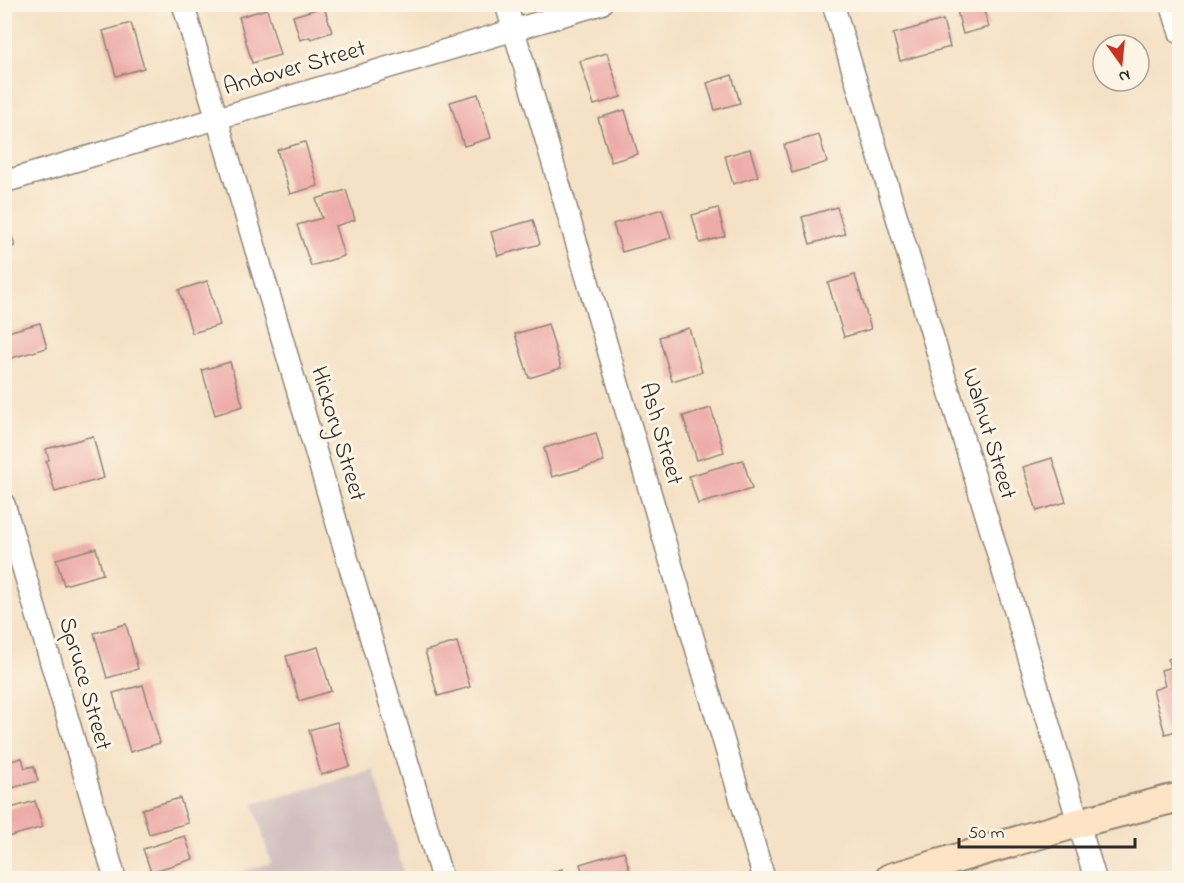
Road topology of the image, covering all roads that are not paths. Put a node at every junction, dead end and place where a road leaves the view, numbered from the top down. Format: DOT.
graph roads {
  1 [pos="183,4"];
  2 [pos="506,4"];
  3 [pos="601,4"];
  4 [pos="833,4"];
  5 [pos="1171,4"];
  6 [pos="514,31"];
  7 [pos="1179,33"];
  8 [pos="217,118"];
  9 [pos="4,182"];
  10 [pos="4,504"];
  11 [pos="1179,797"];
  12 [pos="1078,824"];
  13 [pos="115,879"];
  14 [pos="442,879"];
  15 [pos="764,879"];
  16 [pos="890,879"];
  17 [pos="1095,879"];
  1 -- 8 [label="street, Hickory Street"];
  2 -- 6 [label="street, Ash Street"];
  3 -- 6 [label="street, Andover Street"];
  4 -- 12 [label="street, Walnut Street"];
  5 -- 7 [label="street"];
  6 -- 8 [label="street, Andover Street"];
  6 -- 15 [label="street, Ash Street"];
  8 -- 9 [label="street, Andover Street"];
  8 -- 14 [label="street, Hickory Street"];
  10 -- 13 [label="street, Spruce Street"];
  11 -- 12 [label="street"];
  12 -- 16 [label="street"];
  12 -- 17 [label="street, Walnut Street"];
}
